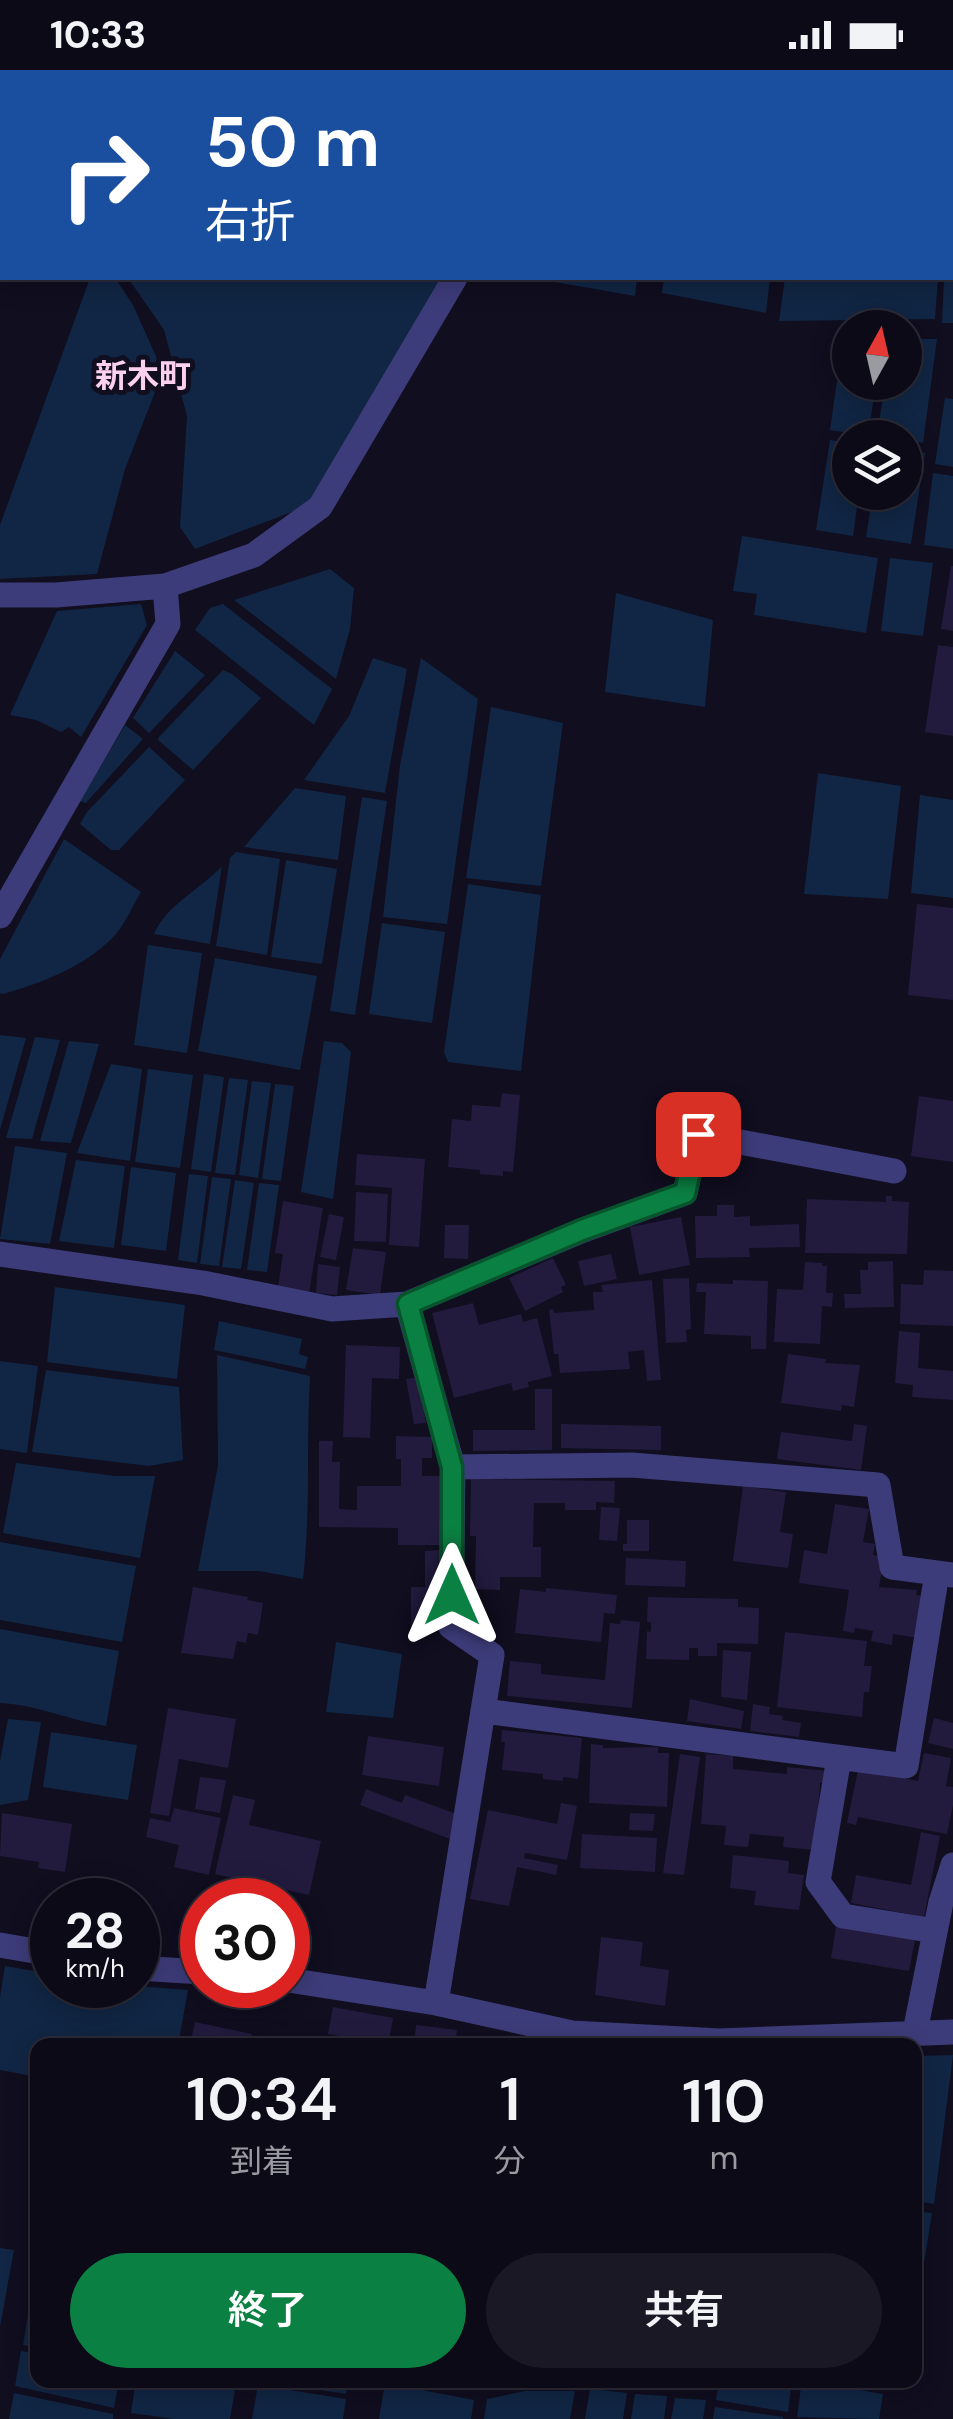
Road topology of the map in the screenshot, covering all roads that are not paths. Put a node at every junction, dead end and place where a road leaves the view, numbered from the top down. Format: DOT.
graph roads {
  1 [pos="453,280"];
  2 [pos="166,586"];
  3 [pos="0,595"];
  4 [pos="0,916"];
  5 [pos="894,1171"];
  6 [pos="0,1254"];
  7 [pos="408,1304"];
  8 [pos="452,1467"];
  9 [pos="945,1574"];
  10 [pos="484,1711"];
  11 [pos="839,1758"];
  12 [pos="953,1865"];
  13 [pos="935,1930"];
  14 [pos="0,1945"];
  15 [pos="30,1950"];
  16 [pos="310,1983"];
  17 [pos="436,2003"];
  18 [pos="915,2032"];
  19 [pos="953,2032"];
  20 [pos="664,2038"];
  21 [pos="784,2038"];
  1 -- 2 [label="street"];
  2 -- 3 [label="street"];
  2 -- 4 [label="street"];
  5 -- 7 [label="street"];
  6 -- 7 [label="street"];
  7 -- 8 [label="street"];
  8 -- 9 [label="street"];
  8 -- 10 [label="street"];
  9 -- 11 [label="street"];
  10 -- 11 [label="street"];
  10 -- 17 [label="street"];
  11 -- 13 [label="street"];
  12 -- 13 [label="street"];
  13 -- 18 [label="street"];
  14 -- 15 [label="street"];
  16 -- 17 [label="street"];
  17 -- 20 [label="street"];
  18 -- 19 [label="street"];
  18 -- 21 [label="street"];
}
